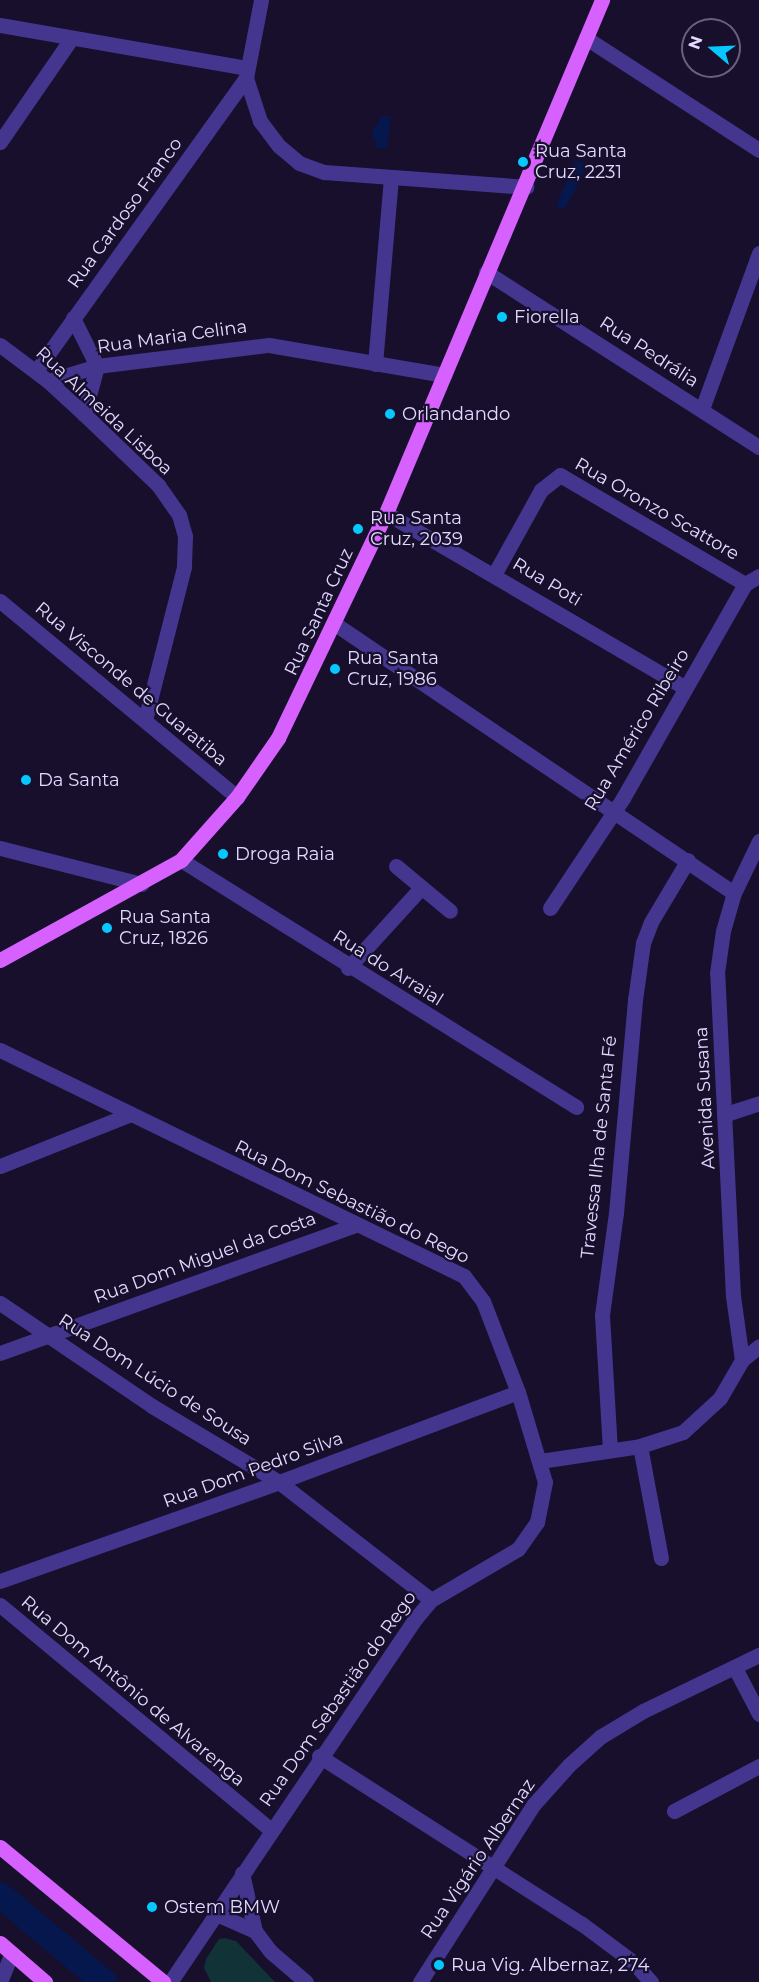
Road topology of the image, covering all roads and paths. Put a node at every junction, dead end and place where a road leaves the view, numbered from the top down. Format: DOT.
graph roads {
  1 [pos="261,0"];
  2 [pos="602,0"];
  3 [pos="0,25"];
  4 [pos="586,38"];
  5 [pos="71,39"];
  6 [pos="246,73"];
  7 [pos="0,142"];
  8 [pos="759,150"];
  9 [pos="391,179"];
  10 [pos="526,187"];
  11 [pos="759,253"];
  12 [pos="486,272"];
  13 [pos="73,318"];
  14 [pos="0,345"];
  15 [pos="375,364"];
  16 [pos="97,366"];
  17 [pos="444,375"];
  18 [pos="42,376"];
  19 [pos="702,409"];
  20 [pos="84,414"];
  21 [pos="759,447"];
  22 [pos="386,513"];
  23 [pos="495,573"];
  24 [pos="752,580"];
  25 [pos="0,601"];
  26 [pos="335,624"];
  27 [pos="686,688"];
  28 [pos="145,720"];
  29 [pos="237,797"];
  30 [pos="614,809"];
  31 [pos="759,841"];
  32 [pos="0,848"];
  33 [pos="181,860"];
  34 [pos="688,860"];
  35 [pos="396,866"];
  36 [pos="141,884"];
  37 [pos="420,889"];
  38 [pos="735,893"];
  39 [pos="550,908"];
  40 [pos="450,911"];
  41 [pos="0,960"];
  42 [pos="348,968"];
  43 [pos="0,1050"];
  44 [pos="759,1103"];
  45 [pos="576,1107"];
  46 [pos="726,1114"];
  47 [pos="128,1115"];
  48 [pos="0,1166"];
  49 [pos="355,1225"];
  50 [pos="0,1303"];
  51 [pos="49,1335"];
  52 [pos="759,1346"];
  53 [pos="0,1353"];
  54 [pos="742,1360"];
  55 [pos="518,1392"];
  56 [pos="640,1446"];
  57 [pos="610,1450"];
  58 [pos="540,1461"];
  59 [pos="279,1482"];
  60 [pos="661,1558"];
  61 [pos="0,1581"];
  62 [pos="431,1600"];
  63 [pos="0,1605"];
  64 [pos="759,1655"];
  65 [pos="735,1668"];
  66 [pos="759,1714"];
  67 [pos="320,1756"];
  68 [pos="759,1766"];
  69 [pos="674,1811"];
  70 [pos="270,1829"];
  71 [pos="0,1846"];
  72 [pos="495,1869"];
  73 [pos="242,1873"];
  74 [pos="214,1913"];
  75 [pos="255,1931"];
  76 [pos="6,1948"];
  77 [pos="0,1982"];
  78 [pos="45,1982"];
  79 [pos="163,1982"];
  80 [pos="170,1982"];
  81 [pos="306,1982"];
  82 [pos="420,1982"];
  83 [pos="651,1982"];
  1 -- 6 [label="street"];
  2 -- 4 [label="main road, Rua Santa Cruz"];
  3 -- 5 [label="street"];
  4 -- 8 [label="street"];
  4 -- 10 [label="main road, Rua Santa Cruz"];
  5 -- 6 [label="street"];
  5 -- 7 [label="street"];
  6 -- 9 [label="street"];
  6 -- 13 [label="street, Rua Cardoso Franco"];
  9 -- 10 [label="street"];
  9 -- 15 [label="street"];
  10 -- 12 [label="main road, Rua Santa Cruz"];
  11 -- 19 [label="street"];
  12 -- 17 [label="main road, Rua Santa Cruz"];
  12 -- 19 [label="street, Rua Pedrália"];
  13 -- 16 [label="street"];
  13 -- 18 [label="street, Rua Cardoso Franco"];
  14 -- 18 [label="street, Rua Almeida Lisboa"];
  15 -- 16 [label="street, Rua Maria Celina"];
  15 -- 17 [label="street, Rua Maria Celina"];
  16 -- 18 [label="street, Rua Maria Celina"];
  16 -- 20 [label="street"];
  17 -- 22 [label="main road, Rua Santa Cruz"];
  18 -- 20 [label="street, Rua Almeida Lisboa"];
  19 -- 21 [label="street, Rua Pedrália"];
  20 -- 28 [label="street, Rua Almeida Lisboa"];
  22 -- 23 [label="street, Rua Poti"];
  22 -- 26 [label="main road, Rua Santa Cruz"];
  23 -- 24 [label="street, Rua Oronzo Scattore"];
  23 -- 27 [label="street, Rua Poti"];
  24 -- 27 [label="street, Rua Américo Ribeiro"];
  25 -- 28 [label="street, Rua Visconde de Guaratiba"];
  26 -- 29 [label="main road, Rua Santa Cruz"];
  26 -- 30 [label="street"];
  27 -- 30 [label="street, Rua Américo Ribeiro"];
  28 -- 29 [label="street, Rua Visconde de Guaratiba"];
  29 -- 33 [label="main road, Rua Santa Cruz"];
  30 -- 34 [label="street"];
  30 -- 39 [label="street, Rua Américo Ribeiro"];
  31 -- 38 [label="street, Avenida Susana"];
  32 -- 36 [label="street"];
  33 -- 36 [label="main road, Rua Santa Cruz"];
  33 -- 42 [label="street, Rua do Arraial"];
  34 -- 38 [label="street"];
  34 -- 57 [label="street, Travessa Ilha de Santa Fé"];
  35 -- 37 [label="street"];
  36 -- 41 [label="main road, Rua Santa Cruz"];
  37 -- 40 [label="street"];
  37 -- 42 [label="street"];
  38 -- 46 [label="street, Avenida Susana"];
  42 -- 45 [label="street, Rua do Arraial"];
  43 -- 47 [label="street, Rua Dom Sebastião do Rego"];
  44 -- 46 [label="street"];
  46 -- 54 [label="street, Avenida Susana"];
  47 -- 48 [label="street"];
  47 -- 49 [label="street, Rua Dom Sebastião do Rego"];
  49 -- 51 [label="street, Rua Dom Miguel da Costa"];
  49 -- 55 [label="street, Rua Dom Sebastião do Rego"];
  50 -- 51 [label="street, Rua Dom Lúcio de Sousa"];
  51 -- 53 [label="street, Rua Dom Miguel da Costa"];
  51 -- 59 [label="street, Rua Dom Lúcio de Sousa"];
  52 -- 54 [label="street"];
  54 -- 56 [label="street"];
  55 -- 58 [label="street, Rua Dom Sebastião do Rego"];
  55 -- 59 [label="street, Rua Dom Pedro Silva"];
  56 -- 57 [label="street"];
  56 -- 60 [label="street"];
  57 -- 58 [label="street"];
  58 -- 62 [label="street, Rua Dom Sebastião do Rego"];
  59 -- 61 [label="street, Rua Dom Pedro Silva"];
  59 -- 62 [label="street, Rua Dom Lúcio de Sousa"];
  62 -- 67 [label="street, Rua Dom Sebastião do Rego"];
  63 -- 70 [label="street, Rua Dom Antônio de Alvarenga"];
  64 -- 65 [label="street, Rua Vigário Albernaz"];
  65 -- 66 [label="street"];
  65 -- 72 [label="street, Rua Vigário Albernaz"];
  67 -- 70 [label="street, Rua Dom Sebastião do Rego"];
  67 -- 72 [label="street"];
  68 -- 69 [label="street"];
  70 -- 73 [label="street, Rua Dom Sebastião do Rego"];
  71 -- 79 [label="main road"];
  72 -- 82 [label="street, Rua Vigário Albernaz"];
  72 -- 83 [label="street"];
  73 -- 74 [label="street, Rua Dom Sebastião do Rego"];
  73 -- 75 [label="street"];
  74 -- 75 [label="street"];
  74 -- 80 [label="street, Rua Dom Sebastião do Rego"];
  75 -- 81 [label="street"];
  76 -- 77 [label="street"];
  76 -- 78 [label="main road"];
}
